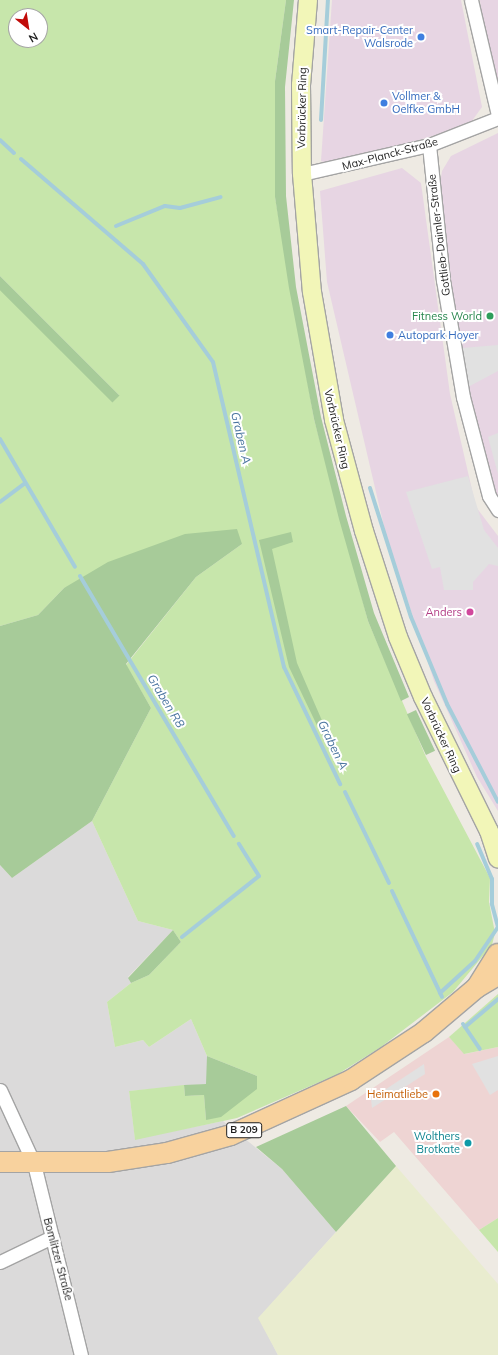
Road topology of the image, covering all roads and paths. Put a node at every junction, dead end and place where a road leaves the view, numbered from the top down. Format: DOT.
graph roads {
  1 [pos="308,0"];
  2 [pos="472,0"];
  3 [pos="498,117"];
  4 [pos="429,145"];
  5 [pos="302,174"];
  6 [pos="498,510"];
  7 [pos="494,835"];
  8 [pos="498,859"];
  9 [pos="498,954"];
  10 [pos="498,975"];
  11 [pos="476,988"];
  12 [pos="0,1090"];
  13 [pos="0,1162"];
  14 [pos="34,1164"];
  15 [pos="52,1237"];
  16 [pos="0,1262"];
  17 [pos="81,1355"];
  1 -- 5 [label="main road, Vorbrücker Ring"];
  2 -- 3 [label="street"];
  3 -- 4 [label="street, Max-Planck-Straße"];
  4 -- 5 [label="street, Max-Planck-Straße"];
  4 -- 6 [label="street, Gottlieb-Daimler-Straße"];
  5 -- 7 [label="main road, Vorbrücker Ring"];
  7 -- 8 [label="main road, Vorbrücker Ring"];
  9 -- 11 [label="main road, B 209"];
  10 -- 11 [label="main road, B 209"];
  11 -- 14 [label="main road, B 209"];
  12 -- 14 [label="street, Bomlitzer Straße"];
  13 -- 14 [label="main road, B 209"];
  14 -- 15 [label="street, Bomlitzer Straße"];
  15 -- 16 [label="street"];
  15 -- 17 [label="street, Bomlitzer Straße"];
}
